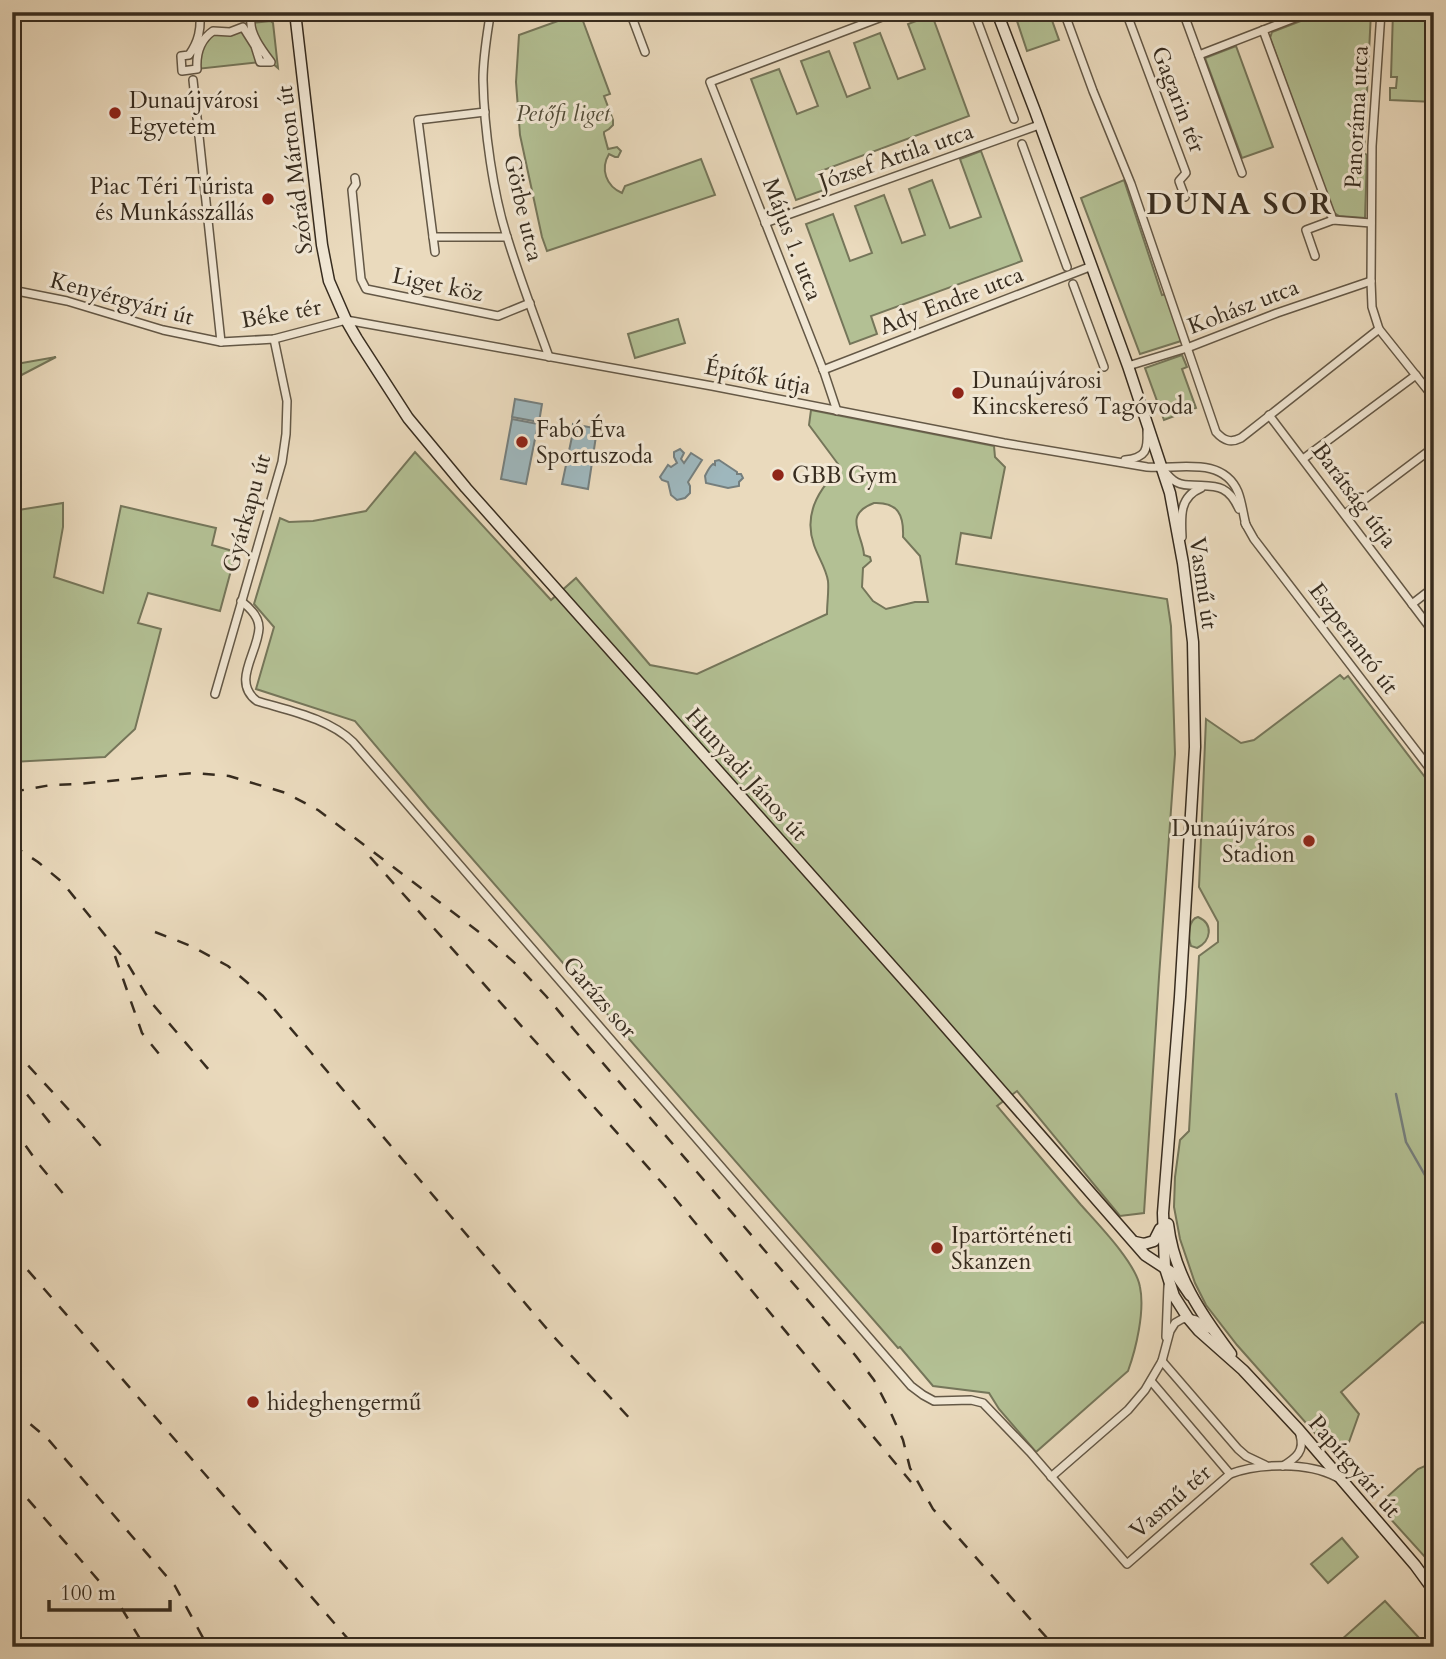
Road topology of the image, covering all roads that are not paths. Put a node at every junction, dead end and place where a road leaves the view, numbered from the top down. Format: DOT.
graph roads {
  1 [pos="200,12"];
  2 [pos="248,12"];
  3 [pos="295,12"];
  4 [pos="630,12"];
  5 [pos="895,12"];
  6 [pos="974,12"];
  7 [pos="997,12"];
  8 [pos="1064,12"];
  9 [pos="1126,12"];
  10 [pos="1183,12"];
  11 [pos="1310,12"];
  12 [pos="1381,12"];
  13 [pos="489,22"];
  14 [pos="1263,30"];
  15 [pos="645,52"];
  16 [pos="1199,55"];
  17 [pos="193,80"];
  18 [pos="485,112"];
  19 [pos="1014,119"];
  20 [pos="1039,125"];
  21 [pos="1022,144"];
  22 [pos="1242,173"];
  23 [pos="355,178"];
  24 [pos="1185,197"];
  25 [pos="1333,220"];
  26 [pos="765,223"];
  27 [pos="1371,223"];
  28 [pos="433,237"];
  29 [pos="507,237"];
  30 [pos="435,252"];
  31 [pos="1315,256"];
  32 [pos="1092,266"];
  33 [pos="1067,267"];
  34 [pos="1371,281"];
  35 [pos="1073,284"];
  36 [pos="12,290"];
  37 [pos="530,303"];
  38 [pos="346,320"];
  39 [pos="1379,329"];
  40 [pos="274,339"];
  41 [pos="221,342"];
  42 [pos="1187,348"];
  43 [pos="549,357"];
  44 [pos="1128,366"];
  45 [pos="1104,367"];
  46 [pos="823,370"];
  47 [pos="1416,375"];
  48 [pos="1434,398"];
  49 [pos="837,411"];
  50 [pos="1269,415"];
  51 [pos="1147,423"];
  52 [pos="1434,447"];
  53 [pos="1303,459"];
  54 [pos="1114,461"];
  55 [pos="1162,468"];
  56 [pos="1205,486"];
  57 [pos="1345,514"];
  58 [pos="1246,525"];
  59 [pos="1183,562"];
  60 [pos="1434,587"];
  61 [pos="241,601"];
  62 [pos="1412,604"];
  63 [pos="1434,632"];
  64 [pos="215,694"];
  65 [pos="1434,774"];
  66 [pos="1166,1188"];
  67 [pos="1163,1213"];
  68 [pos="1134,1242"];
  69 [pos="1165,1268"];
  70 [pos="1190,1295"];
  71 [pos="1188,1318"];
  72 [pos="1220,1339"];
  73 [pos="1166,1344"];
  74 [pos="1161,1361"];
  75 [pos="1243,1370"];
  76 [pos="1151,1381"];
  77 [pos="983,1403"];
  78 [pos="1299,1430"];
  79 [pos="1283,1466"];
  80 [pos="1269,1467"];
  81 [pos="1230,1474"];
  82 [pos="1051,1477"];
  83 [pos="1344,1483"];
  84 [pos="1434,1591"];
  1 -- 2 [label="street"];
  3 -- 38 [label="street, Szórád Márton út"];
  4 -- 15 [label="street"];
  5 -- 26 [label="street, Május 1. utca"];
  6 -- 19 [label="street"];
  7 -- 20 [label="street, Vasmű út"];
  8 -- 42 [label="street"];
  9 -- 24 [label="street, Gagarin tér"];
  10 -- 16 [label="street"];
  11 -- 14 [label="street"];
  12 -- 27 [label="street, Panoráma utca"];
  13 -- 18 [label="street, Görbe utca"];
  14 -- 16 [label="street"];
  14 -- 25 [label="street"];
  16 -- 22 [label="street"];
  17 -- 41 [label="street"];
  18 -- 28 [label="street, Liget köz"];
  18 -- 29 [label="street, Görbe utca"];
  20 -- 26 [label="street, József Attila utca"];
  20 -- 32 [label="street, Vasmű út"];
  21 -- 33 [label="street"];
  23 -- 37 [label="street, Liget köz"];
  25 -- 27 [label="street"];
  25 -- 31 [label="street"];
  26 -- 46 [label="street, Május 1. utca"];
  27 -- 34 [label="street"];
  28 -- 29 [label="street, Liget köz"];
  28 -- 30 [label="street, Liget köz"];
  29 -- 37 [label="street, Görbe utca"];
  32 -- 44 [label="street, Vasmű út"];
  32 -- 46 [label="street, Ady Endre utca"];
  34 -- 39 [label="street"];
  34 -- 42 [label="street, Kohász utca"];
  35 -- 45 [label="street"];
  36 -- 41 [label="street, Kenyérgyári út"];
  37 -- 43 [label="street, Görbe utca"];
  38 -- 40 [label="street, Béke tér"];
  38 -- 43 [label="street, Építők útja"];
  38 -- 68 [label="street, Hunyadi János út"];
  39 -- 47 [label="street"];
  39 -- 50 [label="street"];
  40 -- 41 [label="street, Béke tér"];
  40 -- 61 [label="street, Gyárkapu út"];
  42 -- 44 [label="street, Kohász utca"];
  42 -- 50 [label="street"];
  43 -- 49 [label="street, Építők útja"];
  44 -- 51 [label="street, Vasmű út"];
  46 -- 49 [label="street, Május 1. utca"];
  47 -- 48 [label="street"];
  47 -- 53 [label="street"];
  49 -- 54 [label="street, Építők útja"];
  50 -- 53 [label="street, Barátság útja"];
  51 -- 54 [label="street"];
  51 -- 55 [label="street, Vasmű út"];
  52 -- 57 [label="street"];
  53 -- 57 [label="street, Barátság útja"];
  54 -- 55 [label="street, Építők útja"];
  55 -- 56 [label="street, Eszperantó út"];
  55 -- 58 [label="street, Eszperantó út"];
  55 -- 59 [label="street, Vasmű út"];
  56 -- 58 [label="street, Eszperantó út"];
  56 -- 59 [label="street"];
  57 -- 62 [label="street, Barátság útja"];
  58 -- 65 [label="street, Eszperantó út"];
  59 -- 66 [label="street, Vasmű út"];
  60 -- 62 [label="street"];
  61 -- 64 [label="street, Gyárkapu út"];
  61 -- 77 [label="street, Garázs sor"];
  62 -- 63 [label="street, Barátság útja"];
  66 -- 67 [label="street"];
  66 -- 70 [label="street"];
  67 -- 68 [label="street"];
  67 -- 69 [label="street"];
  68 -- 69 [label="street, Hunyadi János út"];
  69 -- 70 [label="street"];
  69 -- 71 [label="street"];
  69 -- 73 [label="street"];
  70 -- 72 [label="street"];
  71 -- 72 [label="street"];
  71 -- 73 [label="street"];
  71 -- 75 [label="street"];
  72 -- 75 [label="street"];
  73 -- 74 [label="street"];
  74 -- 76 [label="street"];
  74 -- 80 [label="street"];
  75 -- 78 [label="street, Papírgyári út"];
  76 -- 81 [label="street, Vasmű tér"];
  76 -- 82 [label="street"];
  77 -- 82 [label="street, Vasmű tér"];
  78 -- 79 [label="street"];
  78 -- 83 [label="street, Papírgyári út"];
  79 -- 80 [label="street, Vasmű tér"];
  79 -- 83 [label="street, Vasmű tér"];
  80 -- 81 [label="street, Vasmű tér"];
  81 -- 82 [label="street, Vasmű tér"];
  83 -- 84 [label="street, Papírgyári út"];
}
